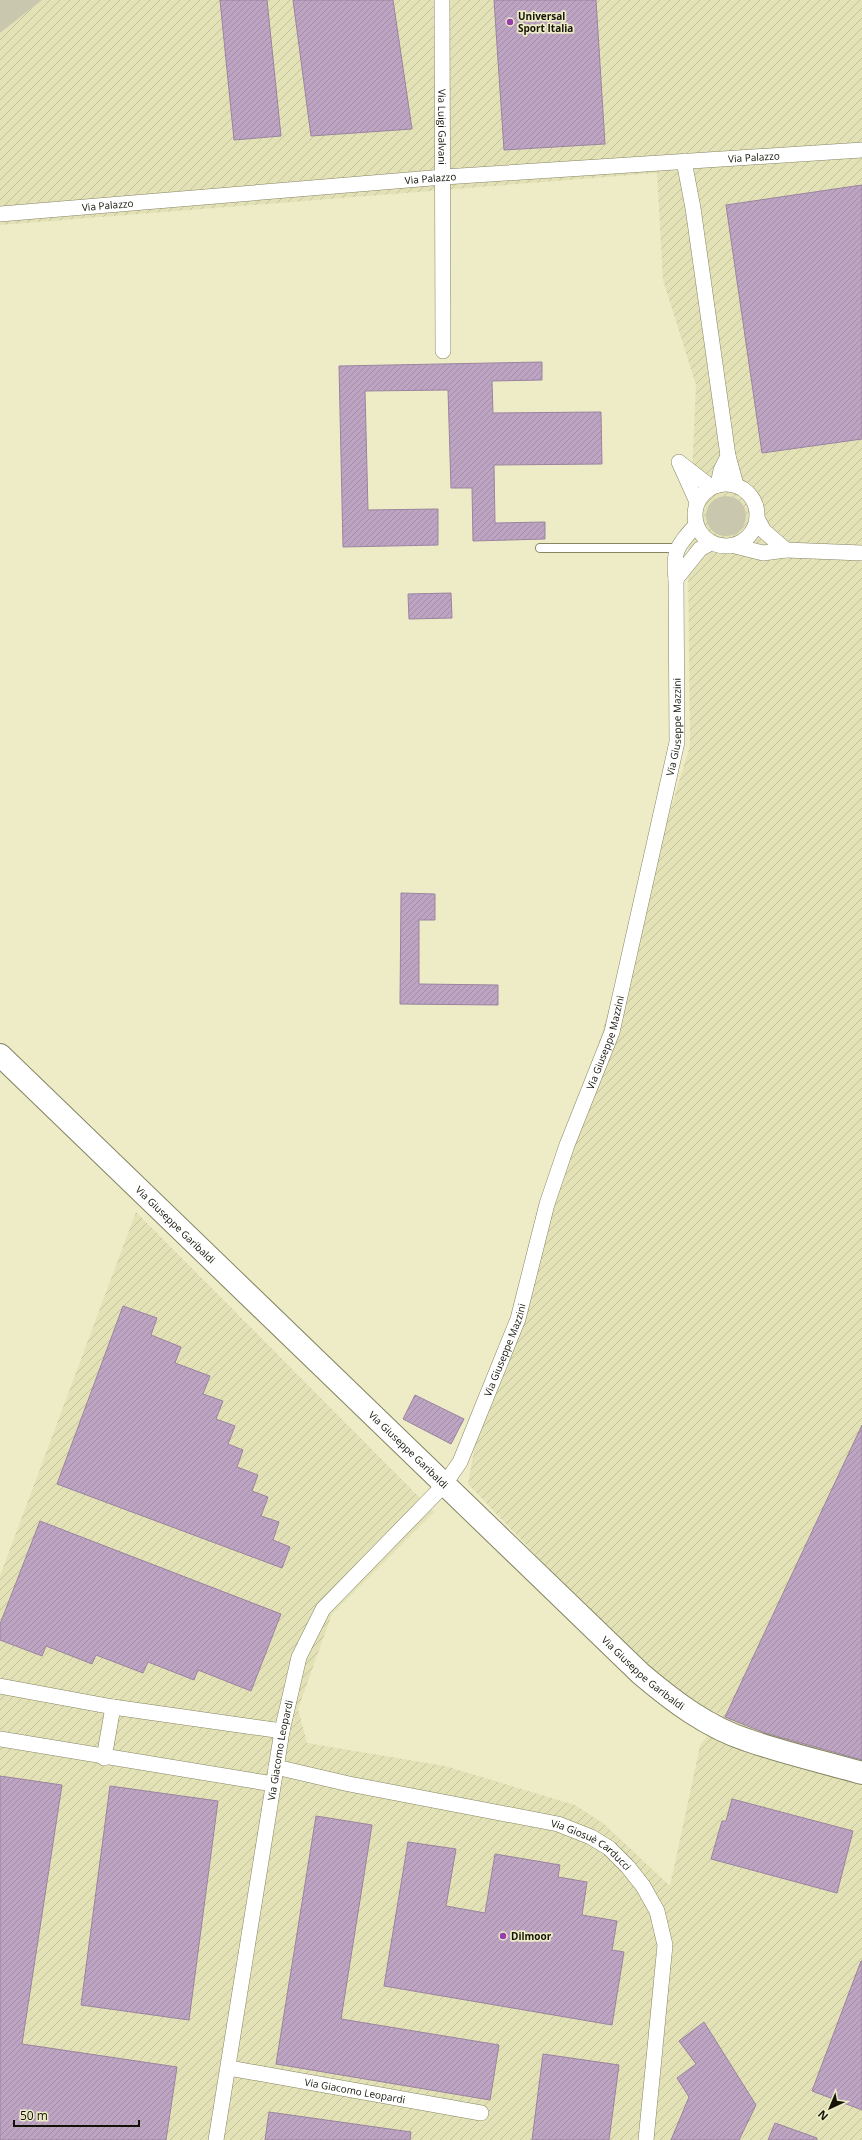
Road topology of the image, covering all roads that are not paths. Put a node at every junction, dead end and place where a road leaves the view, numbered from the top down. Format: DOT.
graph roads {
  1 [pos="442,0"];
  2 [pos="862,150"];
  3 [pos="684,161"];
  4 [pos="444,177"];
  5 [pos="0,214"];
  6 [pos="443,351"];
  7 [pos="728,456"];
  8 [pos="736,485"];
  9 [pos="714,486"];
  10 [pos="697,502"];
  11 [pos="758,520"];
  12 [pos="696,525"];
  13 [pos="711,543"];
  14 [pos="735,546"];
  15 [pos="540,548"];
  16 [pos="678,548"];
  17 [pos="786,550"];
  18 [pos="862,553"];
  19 [pos="676,579"];
  20 [pos="0,1055"];
  21 [pos="444,1485"];
  22 [pos="0,1686"];
  23 [pos="113,1707"];
  24 [pos="282,1731"];
  25 [pos="0,1739"];
  26 [pos="104,1758"];
  27 [pos="276,1767"];
  28 [pos="862,1773"];
  29 [pos="273,1784"];
  30 [pos="229,2068"];
  31 [pos="481,2113"];
  32 [pos="216,2140"];
  33 [pos="646,2140"];
  1 -- 4 [label="street, Via Luigi Galvani"];
  2 -- 3 [label="street, Via Palazzo"];
  3 -- 4 [label="street, Via Palazzo"];
  3 -- 7 [label="street"];
  4 -- 5 [label="street, Via Palazzo"];
  4 -- 6 [label="street, Via Luigi Galvani"];
  7 -- 8 [label="street"];
  7 -- 9 [label="street"];
  8 -- 9 [label="street"];
  8 -- 11 [label="street"];
  9 -- 10 [label="street"];
  9 -- 10 [label="street"];
  10 -- 12 [label="street"];
  11 -- 14 [label="street"];
  11 -- 17 [label="street"];
  12 -- 13 [label="street"];
  12 -- 16 [label="street, Via Giuseppe Mazzini"];
  13 -- 14 [label="street"];
  13 -- 19 [label="street"];
  14 -- 17 [label="street"];
  15 -- 16 [label="lane"];
  16 -- 19 [label="street, Via Giuseppe Mazzini"];
  17 -- 18 [label="street"];
  19 -- 21 [label="street, Via Giuseppe Mazzini"];
  20 -- 21 [label="street, Via Giuseppe Garibaldi"];
  21 -- 24 [label="street, Via Giacomo Leopardi"];
  21 -- 28 [label="street, Via Giuseppe Garibaldi"];
  22 -- 23 [label="street"];
  23 -- 24 [label="street"];
  23 -- 26 [label="street"];
  24 -- 27 [label="street, Via Giacomo Leopardi"];
  25 -- 26 [label="street"];
  26 -- 29 [label="street"];
  27 -- 29 [label="street, Via Giacomo Leopardi"];
  27 -- 33 [label="street, Via Giosuè Carducci"];
  29 -- 30 [label="street, Via Giacomo Leopardi"];
  30 -- 31 [label="street, Via Giacomo Leopardi"];
  30 -- 32 [label="street, Via Giacomo Leopardi"];
}
